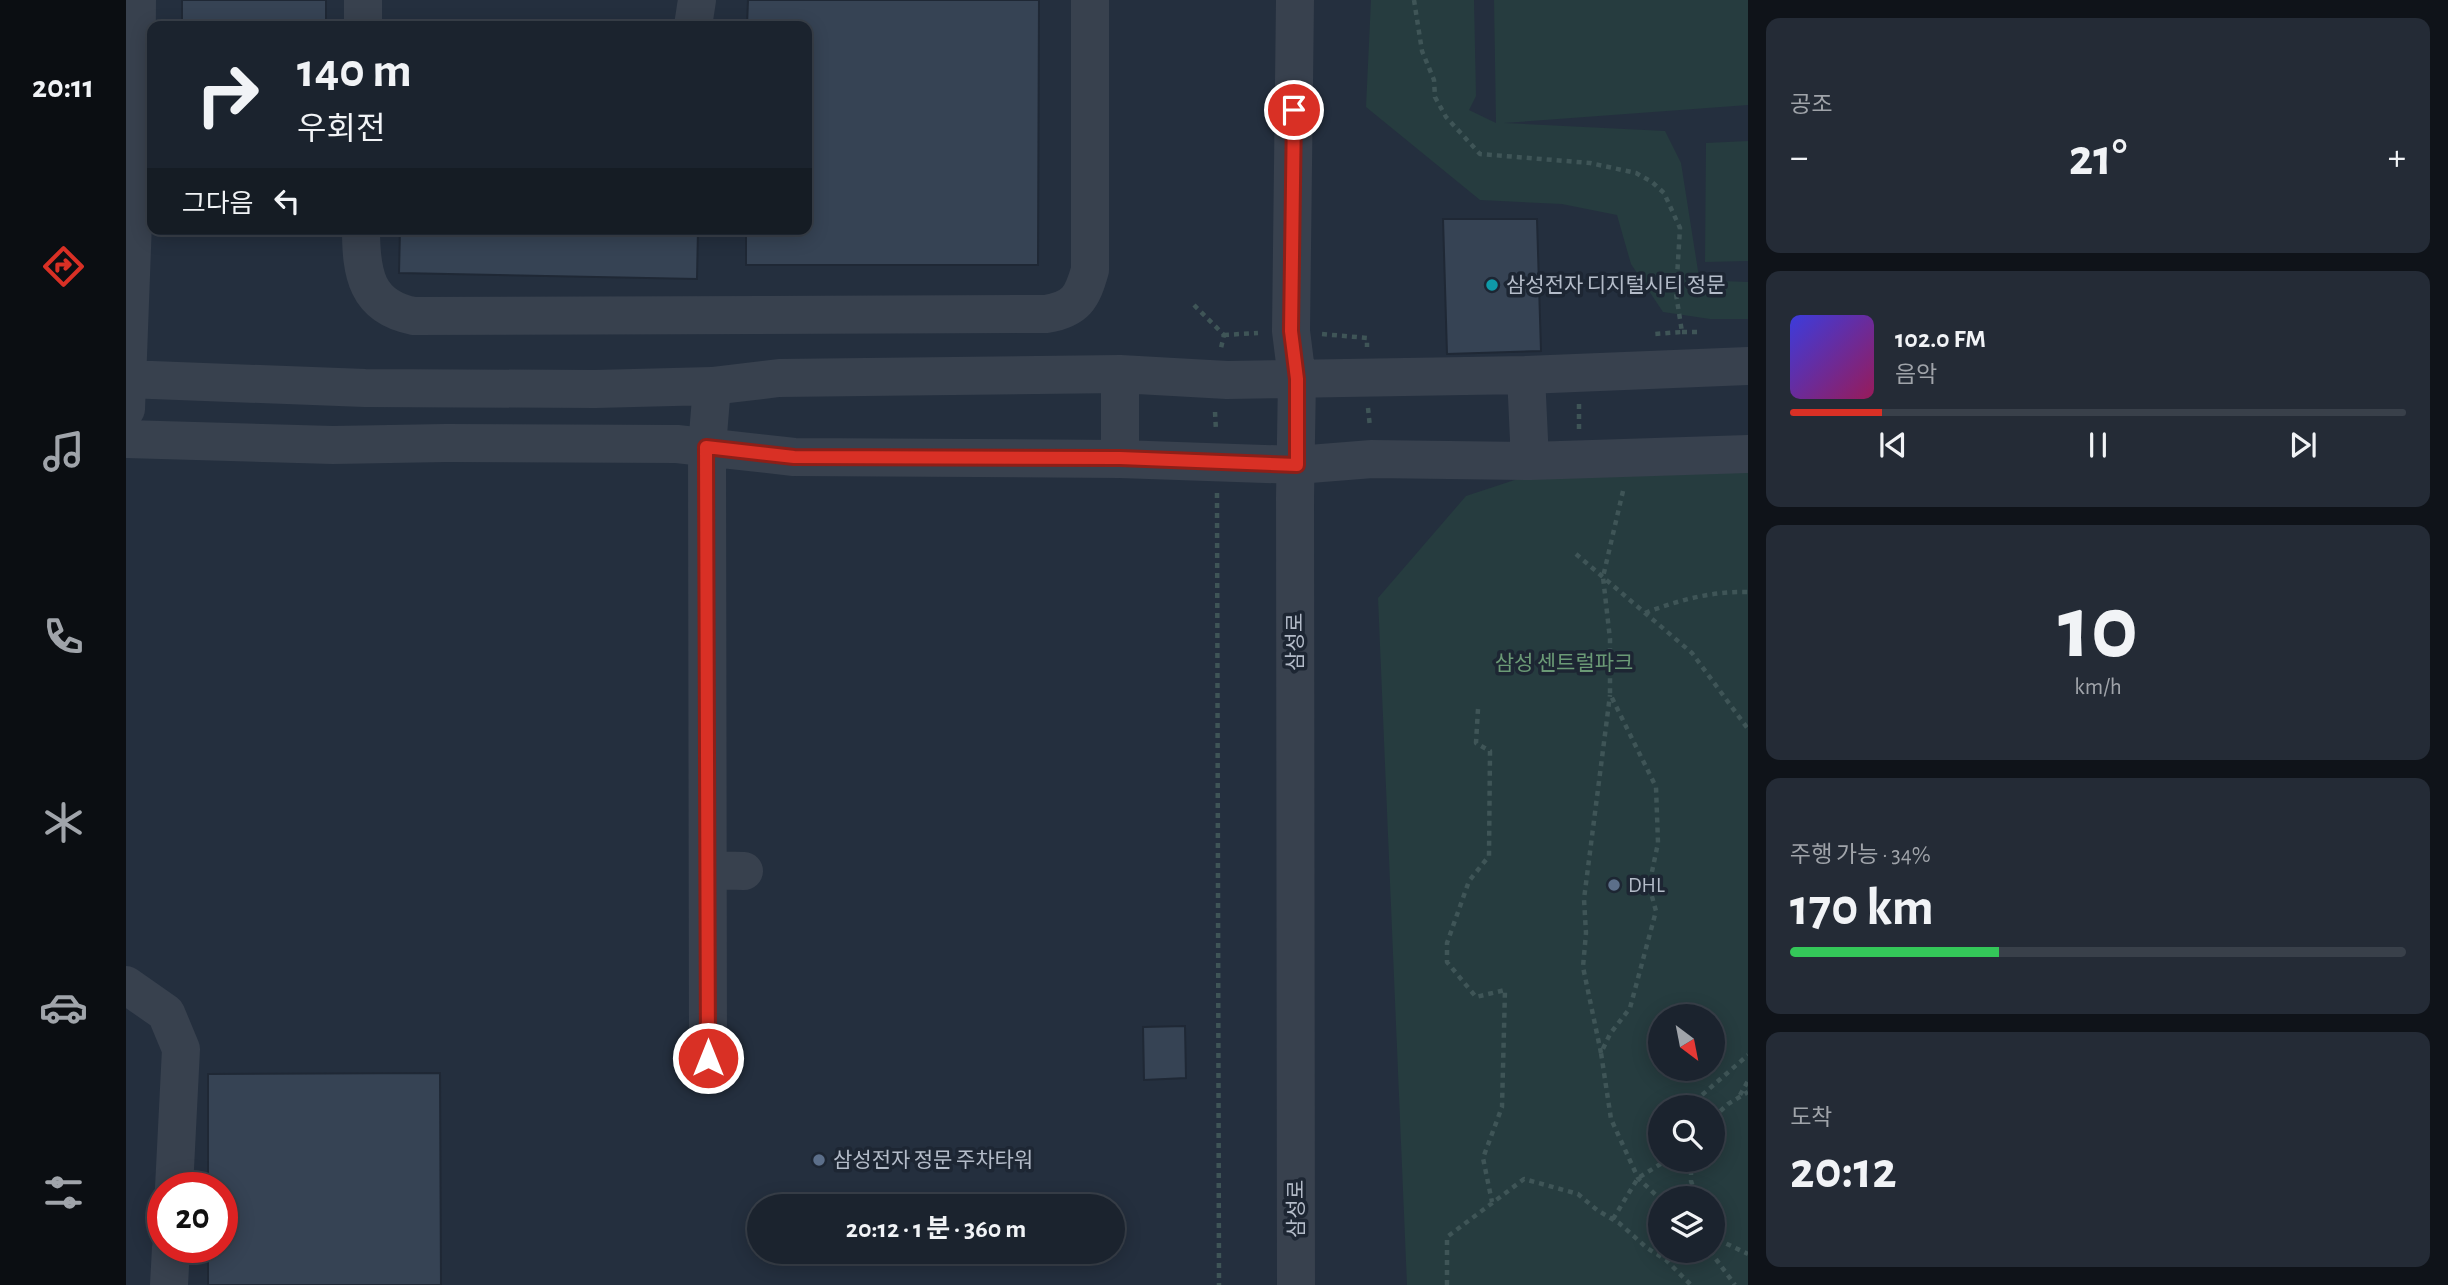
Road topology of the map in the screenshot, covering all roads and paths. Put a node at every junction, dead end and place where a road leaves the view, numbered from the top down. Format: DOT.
graph roads {
  1 [pos="137,0"];
  2 [pos="363,0"];
  3 [pos="697,0"];
  4 [pos="1090,0"];
  5 [pos="1295,0"];
  6 [pos="1414,0"];
  7 [pos="363,21"];
  8 [pos="694,21"];
  9 [pos="361,235"];
  10 [pos="1194,305"];
  11 [pos="1644,335"];
  12 [pos="1748,366"];
  13 [pos="1580,373"];
  14 [pos="1120,374"];
  15 [pos="1526,375"];
  16 [pos="1214,379"];
  17 [pos="1297,379"];
  18 [pos="712,386"];
  19 [pos="127,389"];
  20 [pos="126,439"];
  21 [pos="706,447"];
  22 [pos="1748,454"];
  23 [pos="1120,458"];
  24 [pos="1578,459"];
  25 [pos="1530,461"];
  26 [pos="1216,462"];
  27 [pos="1297,465"];
  28 [pos="1624,488"];
  29 [pos="1576,554"];
  30 [pos="1603,577"];
  31 [pos="1748,592"];
  32 [pos="1645,613"];
  33 [pos="1610,694"];
  34 [pos="1478,709"];
  35 [pos="1748,729"];
  36 [pos="126,985"];
  37 [pos="1601,1053"];
  38 [pos="1748,1055"];
  39 [pos="708,1058"];
  40 [pos="1748,1081"];
  41 [pos="1748,1092"];
  42 [pos="1702,1095"];
  43 [pos="1739,1096"];
  44 [pos="1725,1108"];
  45 [pos="175,1172"];
  46 [pos="1648,1172"];
  47 [pos="1638,1178"];
  48 [pos="1648,1188"];
  49 [pos="1492,1202"];
  50 [pos="1613,1219"];
  51 [pos="1725,1243"];
  52 [pos="1748,1254"];
  53 [pos="170,1263"];
  54 [pos="1719,1263"];
  55 [pos="169,1285"];
  56 [pos="1219,1285"];
  57 [pos="1296,1285"];
  58 [pos="1447,1285"];
  59 [pos="1691,1285"];
  60 [pos="1735,1285"];
  1 -- 19 [label="street"];
  2 -- 7 [label="street"];
  3 -- 8 [label="street"];
  4 -- 9 [label="street"];
  5 -- 17 [label="street, 삼성로"];
  6 -- 11 [label="path"];
  10 -- 16 [label="path"];
  12 -- 13 [label="street"];
  13 -- 15 [label="street"];
  13 -- 24 [label="path"];
  14 -- 16 [label="street"];
  14 -- 18 [label="street"];
  14 -- 23 [label="street"];
  15 -- 17 [label="street"];
  15 -- 25 [label="street"];
  16 -- 17 [label="street"];
  16 -- 26 [label="path"];
  17 -- 27 [label="street, 삼성로"];
  18 -- 19 [label="street"];
  18 -- 21 [label="street"];
  20 -- 21 [label="street"];
  21 -- 23 [label="street"];
  21 -- 39 [label="street"];
  22 -- 24 [label="street"];
  23 -- 26 [label="street"];
  24 -- 25 [label="street"];
  25 -- 27 [label="street"];
  26 -- 27 [label="street"];
  26 -- 56 [label="path"];
  27 -- 57 [label="street, 삼성로"];
  28 -- 30 [label="path"];
  29 -- 30 [label="path"];
  30 -- 32 [label="path"];
  30 -- 33 [label="path"];
  31 -- 32 [label="path"];
  32 -- 35 [label="path"];
  33 -- 37 [label="path"];
  33 -- 37 [label="path"];
  34 -- 49 [label="path"];
  36 -- 45 [label="street"];
  37 -- 47 [label="path"];
  38 -- 42 [label="path"];
  40 -- 43 [label="path"];
  41 -- 43 [label="path"];
  43 -- 44 [label="path"];
  46 -- 47 [label="path"];
  47 -- 48 [label="path"];
  47 -- 50 [label="path"];
  49 -- 50 [label="path"];
  49 -- 58 [label="path"];
  50 -- 59 [label="path"];
  51 -- 52 [label="path"];
  53 -- 55 [label="street"];
  54 -- 60 [label="path"];
}
